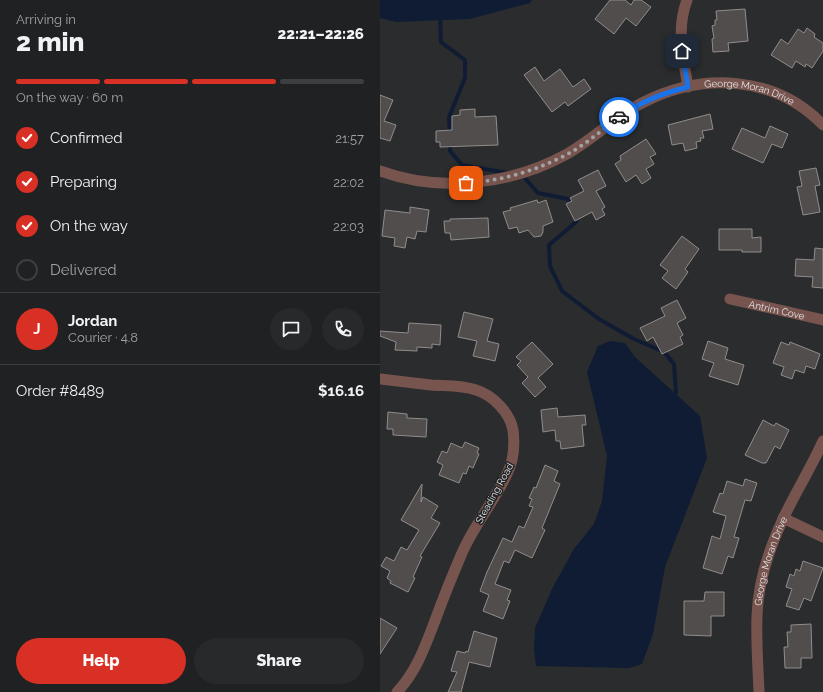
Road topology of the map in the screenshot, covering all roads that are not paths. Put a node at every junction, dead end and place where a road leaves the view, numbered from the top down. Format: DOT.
graph roads {
  1 [pos="687,0"];
  2 [pos="688,87"];
  3 [pos="823,125"];
  4 [pos="380,171"];
  5 [pos="730,299"];
  6 [pos="823,320"];
  7 [pos="380,379"];
  8 [pos="823,441"];
  9 [pos="783,518"];
  10 [pos="823,537"];
  11 [pos="397,692"];
  12 [pos="759,692"];
  1 -- 2 [label="street"];
  2 -- 3 [label="street, George Moran Drive"];
  2 -- 4 [label="street, George Moran Drive"];
  5 -- 6 [label="street, Antrim Cove"];
  7 -- 11 [label="street, Steading Road"];
  8 -- 9 [label="street, George Moran Drive"];
  9 -- 10 [label="street"];
  9 -- 12 [label="street, George Moran Drive"];
}
